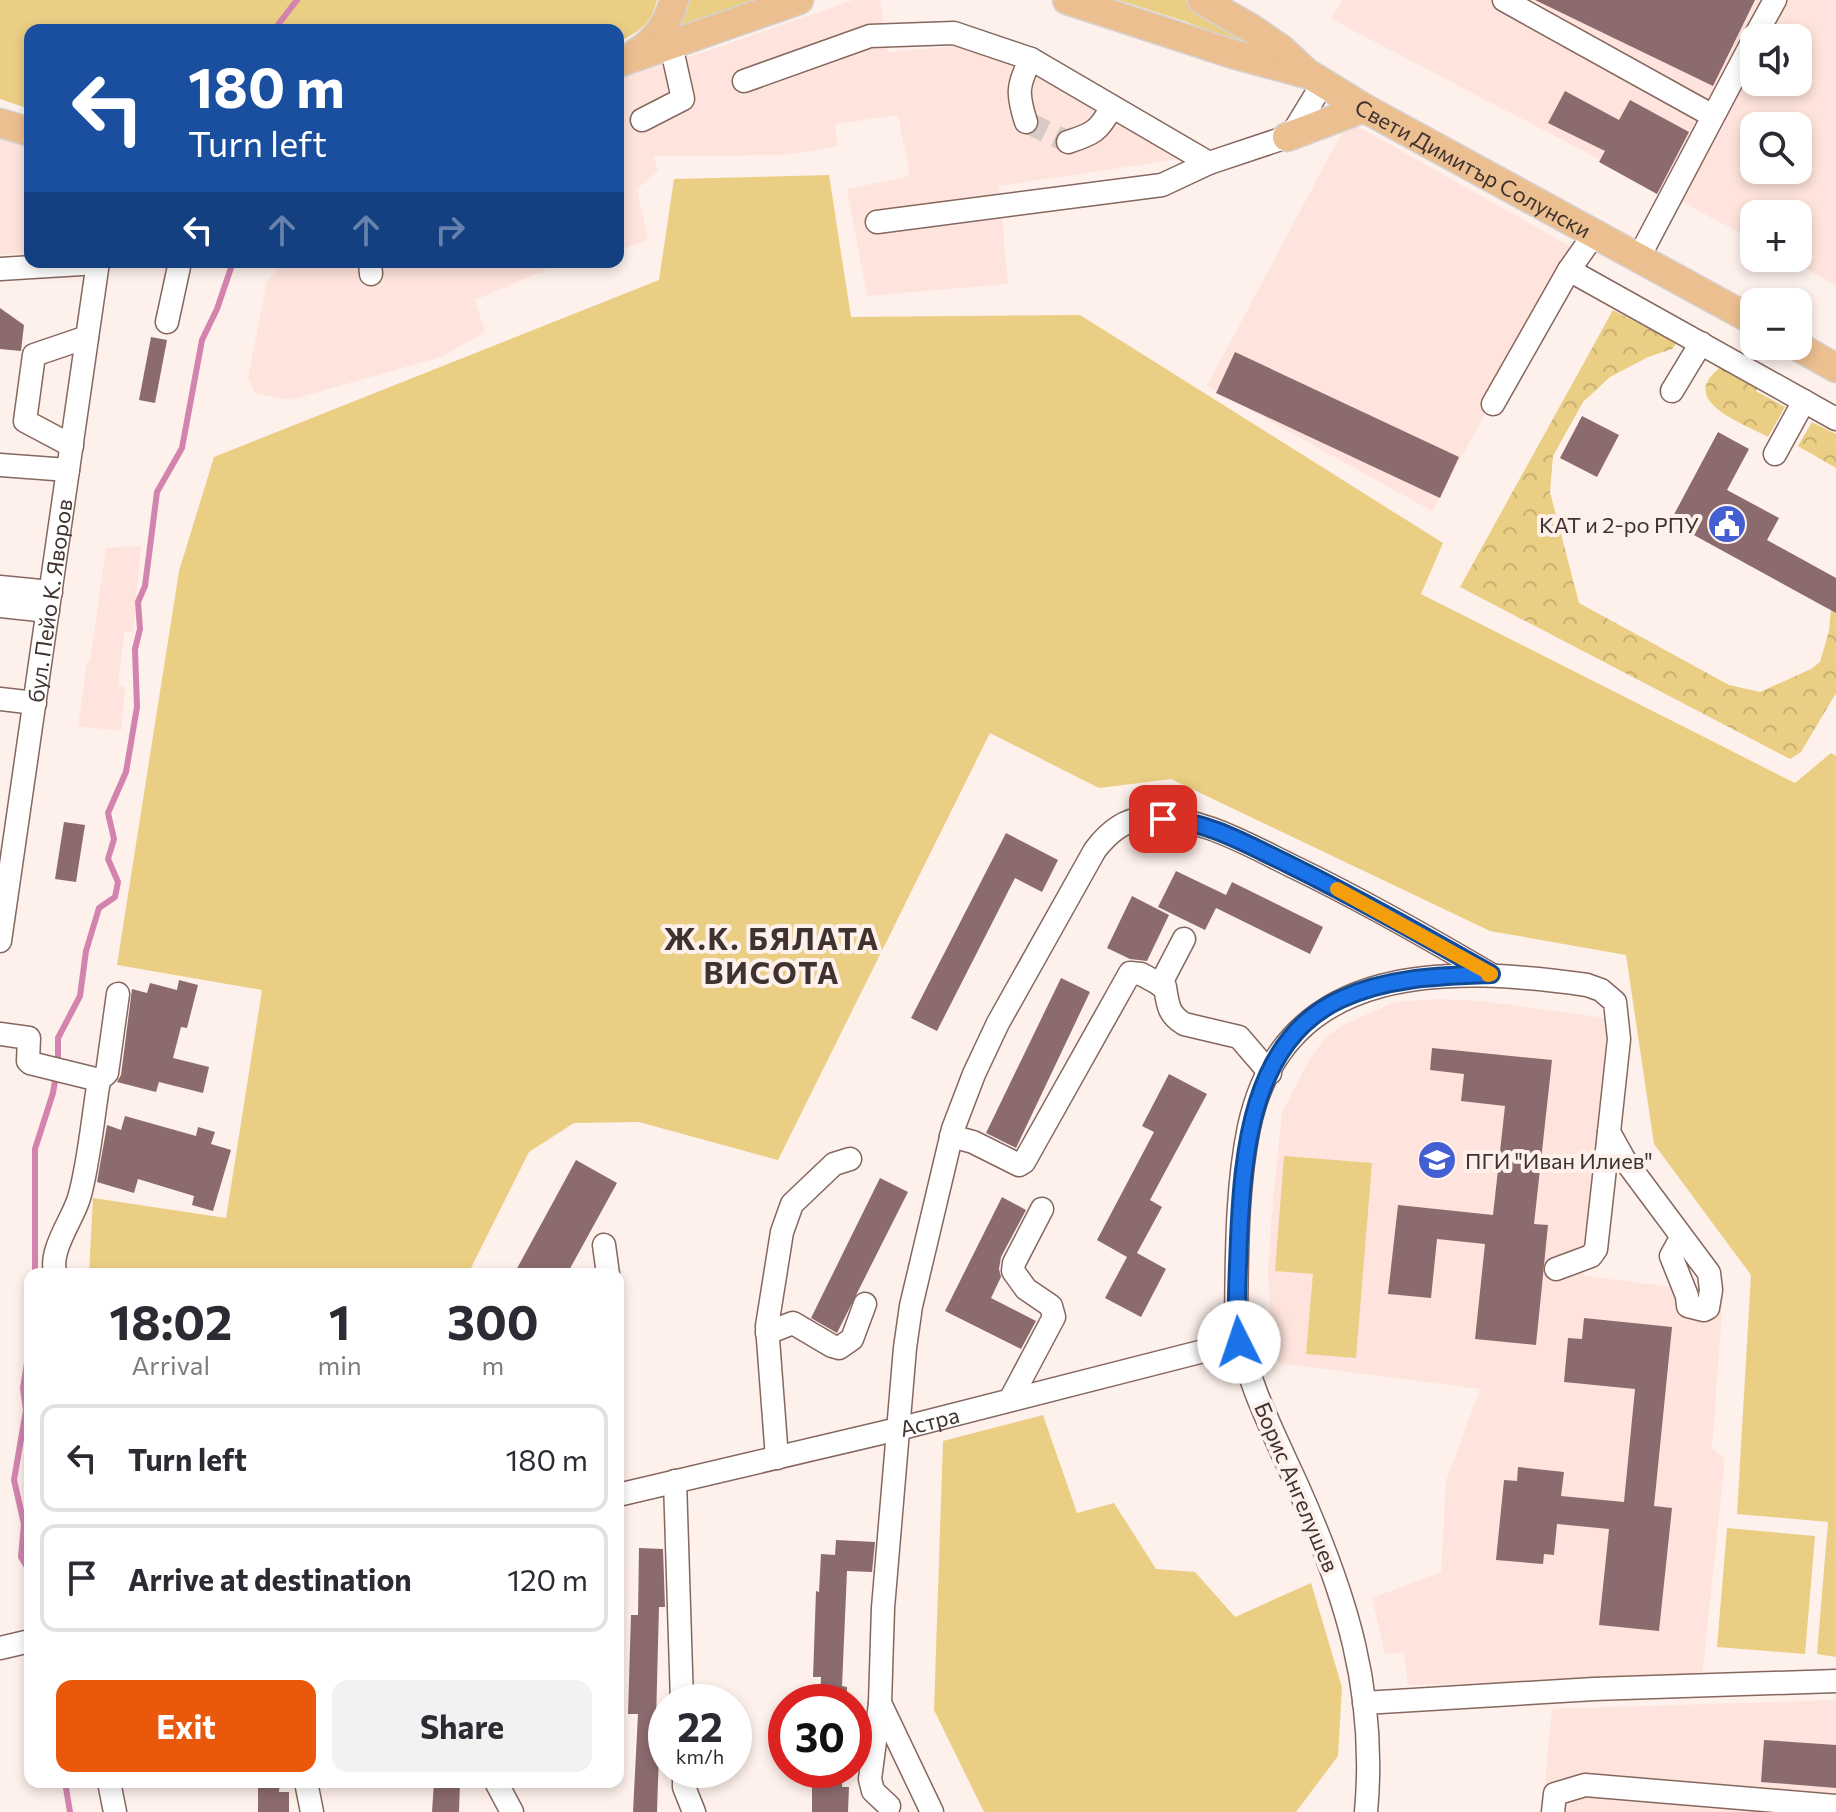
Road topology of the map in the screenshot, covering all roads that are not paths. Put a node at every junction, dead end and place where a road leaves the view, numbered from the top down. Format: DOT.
graph roads {
  1 [pos="674,0"];
  2 [pos="799,0"];
  3 [pos="1067,0"];
  4 [pos="1202,0"];
  5 [pos="1504,0"];
  6 [pos="1775,0"];
  7 [pos="1762,24"];
  8 [pos="671,45"];
  9 [pos="1031,59"];
  10 [pos="624,60"];
  11 [pos="624,61"];
  12 [pos="1740,65"];
  13 [pos="1314,78"];
  14 [pos="744,81"];
  15 [pos="1111,108"];
  16 [pos="1364,108"];
  17 [pos="1713,116"];
  18 [pos="642,120"];
  19 [pos="1026,122"];
  20 [pos="0,123"];
  21 [pos="24,130"];
  22 [pos="1277,141"];
  23 [pos="1068,142"];
  24 [pos="1209,163"];
  25 [pos="877,222"];
  26 [pos="1595,233"];
  27 [pos="1639,257"];
  28 [pos="24,267"];
  29 [pos="97,268"];
  30 [pos="179,268"];
  31 [pos="0,269"];
  32 [pos="1569,270"];
  33 [pos="1740,313"];
  34 [pos="167,322"];
  35 [pos="87,337"];
  36 [pos="1701,343"];
  37 [pos="1812,354"];
  38 [pos="1836,368"];
  39 [pos="1672,391"];
  40 [pos="1804,401"];
  41 [pos="1493,404"];
  42 [pos="1836,419"];
  43 [pos="72,446"];
  44 [pos="1775,454"];
  45 [pos="0,465"];
  46 [pos="68,470"];
  47 [pos="0,587"];
  48 [pos="50,601"];
  49 [pos="0,606"];
  50 [pos="0,699"];
  51 [pos="35,703"];
  52 [pos="11,790"];
  53 [pos="6,862"];
  54 [pos="3,904"];
  55 [pos="1184,939"];
  56 [pos="0,941"];
  57 [pos="1491,974"];
  58 [pos="1160,985"];
  59 [pos="118,994"];
  60 [pos="0,1034"];
  61 [pos="1270,1073"];
  62 [pos="90,1078"];
  63 [pos="1609,1132"];
  64 [pos="951,1136"];
  65 [pos="850,1159"];
  66 [pos="1042,1209"];
  67 [pos="1681,1238"];
  68 [pos="604,1245"];
  69 [pos="53,1268"];
  70 [pos="607,1268"];
  71 [pos="1556,1269"];
  72 [pos="865,1304"];
  73 [pos="767,1333"];
  74 [pos="1239,1342"];
  75 [pos="1010,1400"];
  76 [pos="898,1429"];
  77 [pos="777,1458"];
  78 [pos="675,1481"];
  79 [pos="624,1494"];
  80 [pos="24,1642"];
  81 [pos="0,1648"];
  82 [pos="1836,1681"];
  83 [pos="681,1684"];
  84 [pos="880,1703"];
  85 [pos="1364,1703"];
  86 [pos="110,1788"];
  87 [pos="307,1788"];
  88 [pos="499,1788"];
  89 [pos="684,1788"];
  90 [pos="889,1806"];
  91 [pos="1836,1806"];
  92 [pos="115,1812"];
  93 [pos="312,1812"];
  94 [pos="512,1812"];
  95 [pos="694,1812"];
  96 [pos="932,1812"];
  97 [pos="1366,1812"];
  98 [pos="1553,1812"];
  1 -- 10 [label="main road"];
  2 -- 8 [label="main road"];
  3 -- 13 [label="main road"];
  4 -- 13 [label="main road, Свети Димитър Солунски"];
  5 -- 17 [label="street"];
  6 -- 7 [label="street"];
  8 -- 11 [label="main road"];
  8 -- 18 [label="street"];
  9 -- 14 [label="street"];
  9 -- 15 [label="street"];
  9 -- 19 [label="street"];
  12 -- 17 [label="street"];
  13 -- 16 [label="main road, Свети Димитър Солунски"];
  13 -- 22 [label="street"];
  15 -- 23 [label="street"];
  15 -- 24 [label="street"];
  16 -- 22 [label="main road"];
  16 -- 26 [label="main road, Свети Димитър Солунски"];
  17 -- 27 [label="street"];
  20 -- 21 [label="main road"];
  22 -- 24 [label="street"];
  24 -- 25 [label="street"];
  26 -- 27 [label="main road, Свети Димитър Солунски"];
  26 -- 32 [label="street"];
  27 -- 33 [label="main road, Свети Димитър Солунски"];
  28 -- 31 [label="street"];
  29 -- 35 [label="street, бул. Пейо К. Яворов"];
  30 -- 34 [label="street"];
  32 -- 36 [label="street"];
  32 -- 41 [label="street"];
  35 -- 43 [label="street, бул. Пейо К. Яворов"];
  35 -- 43 [label="street"];
  36 -- 39 [label="street"];
  36 -- 40 [label="street"];
  37 -- 38 [label="main road"];
  40 -- 42 [label="street"];
  40 -- 44 [label="street"];
  43 -- 46 [label="street, бул. Пейо К. Яворов"];
  45 -- 46 [label="street"];
  46 -- 48 [label="street, бул. Пейо К. Яворов"];
  47 -- 48 [label="street"];
  48 -- 49 [label="street"];
  48 -- 51 [label="street, бул. Пейо К. Яворов"];
  50 -- 51 [label="street"];
  51 -- 52 [label="street, бул. Пейо К. Яворов"];
  52 -- 53 [label="street, бул. Пейо К. Яворов"];
  53 -- 54 [label="street, бул. Пейо К. Яворов"];
  54 -- 56 [label="street, бул. Пейо К. Яворов"];
  55 -- 58 [label="street"];
  57 -- 61 [label="street, Борис Ангелушев"];
  57 -- 63 [label="street, Борис Ангелушев"];
  57 -- 64 [label="street"];
  58 -- 61 [label="street"];
  58 -- 64 [label="street"];
  59 -- 62 [label="street"];
  60 -- 62 [label="street"];
  61 -- 74 [label="street, Борис Ангелушев"];
  62 -- 69 [label="street"];
  63 -- 67 [label="street"];
  63 -- 71 [label="street"];
  64 -- 76 [label="street"];
  65 -- 73 [label="street"];
  66 -- 75 [label="street"];
  67 -- 67 [label="street"];
  68 -- 70 [label="street"];
  72 -- 73 [label="street"];
  73 -- 77 [label="street"];
  74 -- 75 [label="street, Астра"];
  74 -- 85 [label="street, Борис Ангелушев"];
  75 -- 76 [label="street, Астра"];
  76 -- 77 [label="street, Астра"];
  76 -- 84 [label="street"];
  77 -- 78 [label="street, Астра"];
  78 -- 79 [label="street, Астра"];
  78 -- 83 [label="street"];
  80 -- 81 [label="street"];
  82 -- 85 [label="street"];
  84 -- 90 [label="street"];
  84 -- 96 [label="street"];
  85 -- 97 [label="street, Борис Ангелушев"];
  86 -- 92 [label="street"];
  87 -- 93 [label="street"];
  88 -- 94 [label="street"];
  89 -- 95 [label="street"];
  91 -- 98 [label="street"];
}
